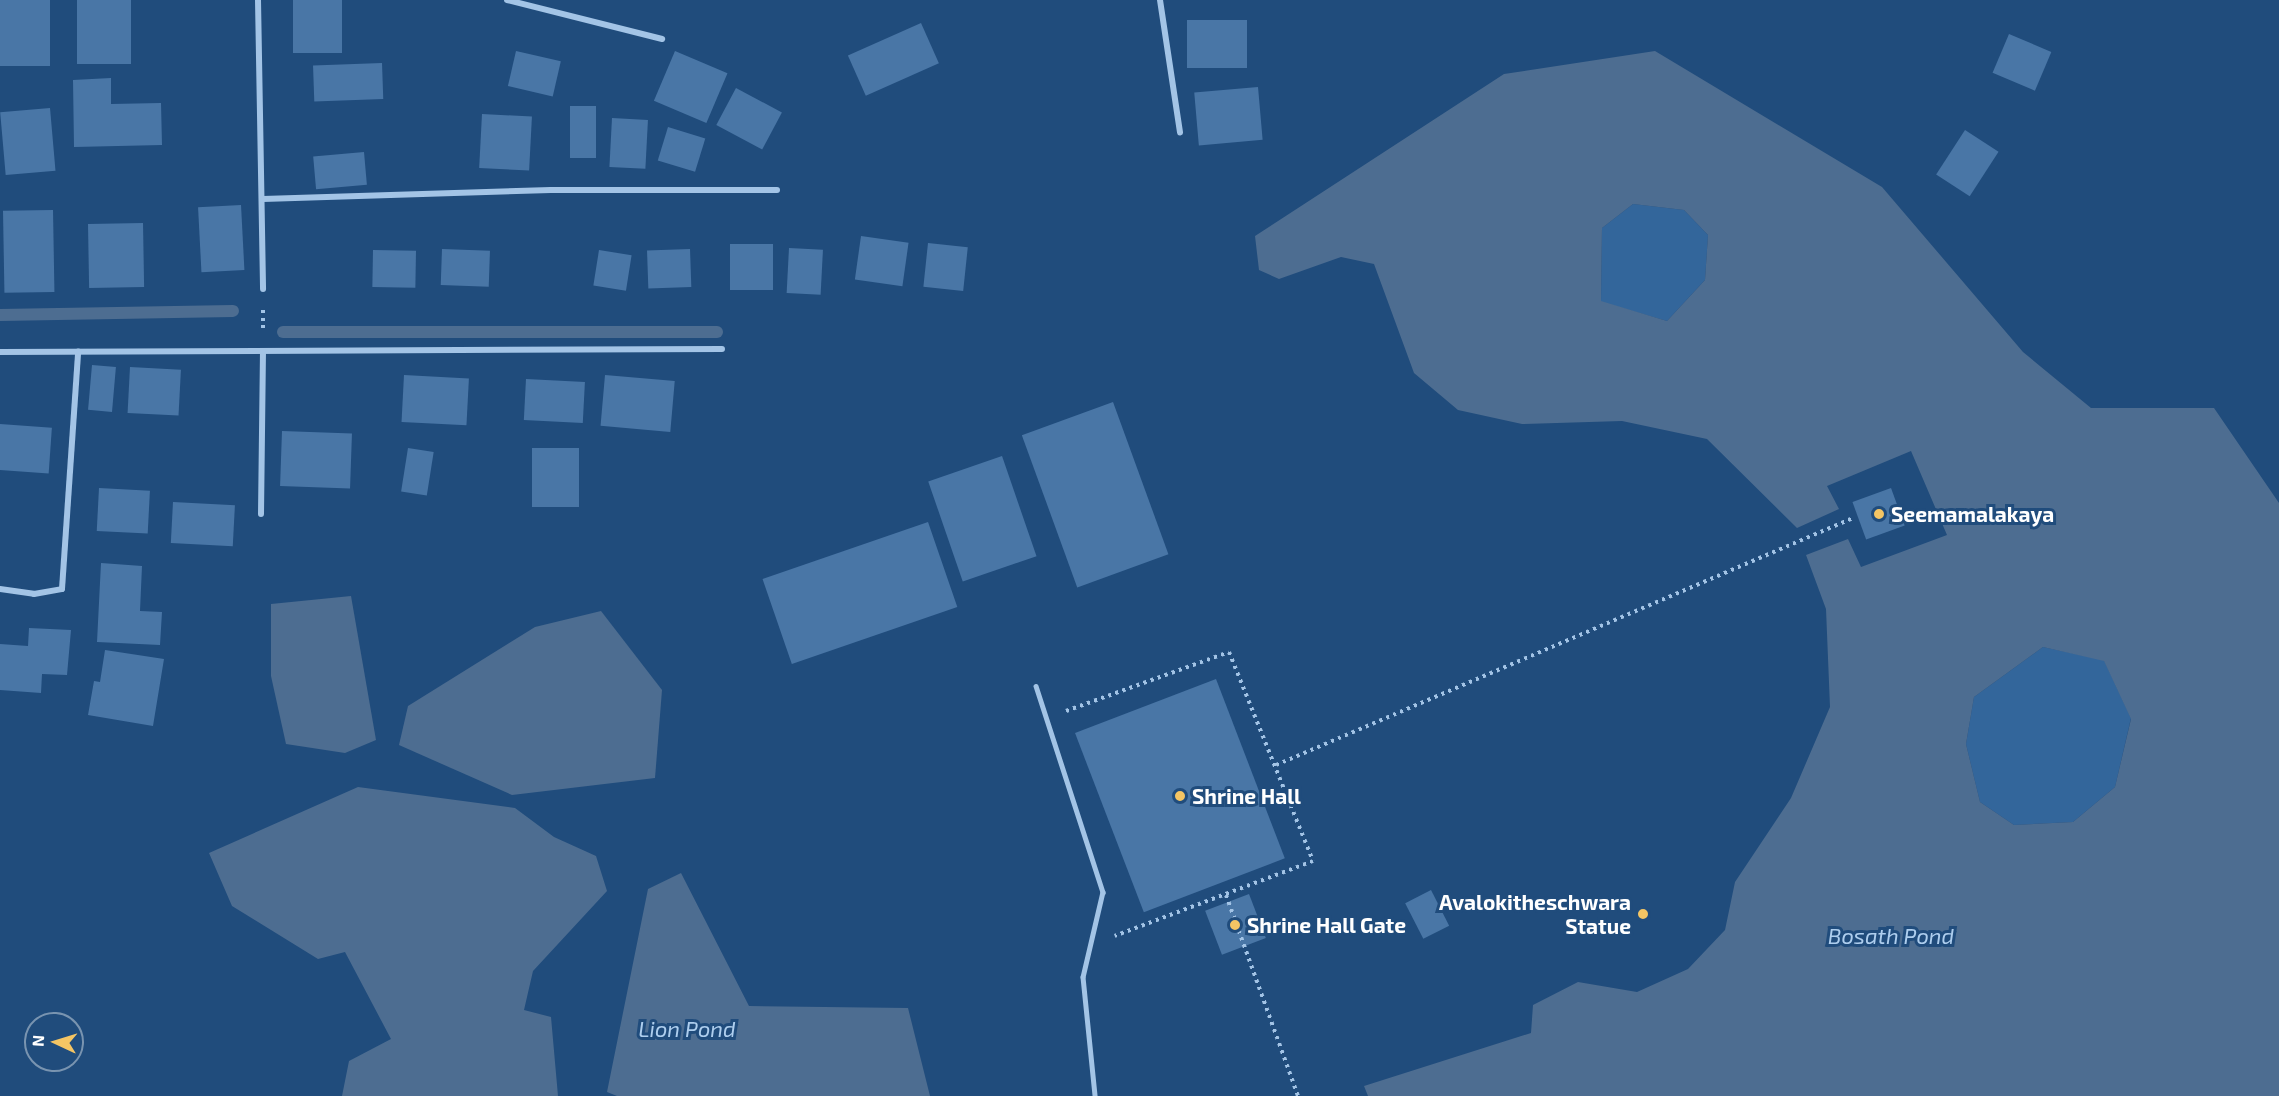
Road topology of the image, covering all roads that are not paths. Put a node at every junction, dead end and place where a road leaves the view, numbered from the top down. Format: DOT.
graph roads {
  1 [pos="258,0"];
  2 [pos="507,0"];
  3 [pos="1160,0"];
  4 [pos="662,39"];
  5 [pos="1180,133"];
  6 [pos="777,190"];
  7 [pos="263,199"];
  8 [pos="263,289"];
  9 [pos="722,349"];
  10 [pos="0,352"];
  11 [pos="78,352"];
  12 [pos="263,352"];
  13 [pos="261,514"];
  14 [pos="0,589"];
  15 [pos="1036,686"];
  16 [pos="1095,1096"];
  1 -- 7 [label="street"];
  2 -- 4 [label="street"];
  3 -- 5 [label="street"];
  6 -- 7 [label="street"];
  7 -- 8 [label="street"];
  9 -- 12 [label="street"];
  10 -- 11 [label="street"];
  11 -- 12 [label="street"];
  11 -- 14 [label="street"];
  12 -- 13 [label="street"];
  15 -- 16 [label="lane"];
}
